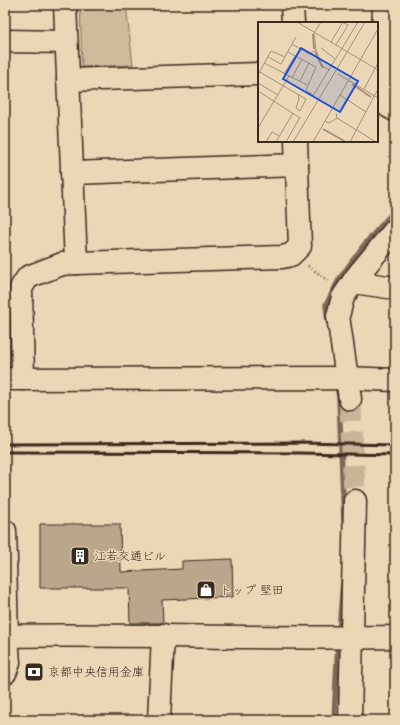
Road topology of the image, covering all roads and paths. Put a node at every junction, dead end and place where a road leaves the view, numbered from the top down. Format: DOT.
graph roads {
  1 [pos="65,5"];
  2 [pos="292,5"];
  3 [pos="384,5"];
  4 [pos="293,22"];
  5 [pos="5,41"];
  6 [pos="66,42"];
  7 [pos="258,74"];
  8 [pos="68,80"];
  9 [pos="395,110"];
  10 [pos="296,142"];
  11 [pos="297,165"];
  12 [pos="72,173"];
  13 [pos="395,230"];
  14 [pos="291,255"];
  15 [pos="76,263"];
  16 [pos="331,282"];
  17 [pos="353,282"];
  18 [pos="395,288"];
  19 [pos="338,378"];
  20 [pos="395,380"];
  21 [pos="350,399"];
  22 [pos="355,501"];
  23 [pos="5,531"];
  24 [pos="6,561"];
  25 [pos="163,635"];
  26 [pos="6,636"];
  27 [pos="343,637"];
  28 [pos="395,637"];
  29 [pos="5,673"];
  30 [pos="159,720"];
  31 [pos="350,720"];
  1 -- 6 [label="street"];
  2 -- 4 [label="street"];
  3 -- 9 [label="street"];
  5 -- 6 [label="street"];
  6 -- 8 [label="street"];
  7 -- 8 [label="street"];
  8 -- 12 [label="street"];
  10 -- 11 [label="street"];
  11 -- 12 [label="street"];
  11 -- 14 [label="street"];
  12 -- 15 [label="street"];
  13 -- 17 [label="street"];
  14 -- 15 [label="street"];
  14 -- 16 [label="path"];
  15 -- 19 [label="street"];
  17 -- 18 [label="street"];
  17 -- 19 [label="street"];
  19 -- 20 [label="street"];
  19 -- 21 [label="street"];
  22 -- 27 [label="street"];
  23 -- 24 [label="street"];
  24 -- 26 [label="street"];
  25 -- 26 [label="street"];
  25 -- 27 [label="street"];
  25 -- 30 [label="street"];
  26 -- 29 [label="street"];
  27 -- 28 [label="street"];
  27 -- 31 [label="street"];
}
